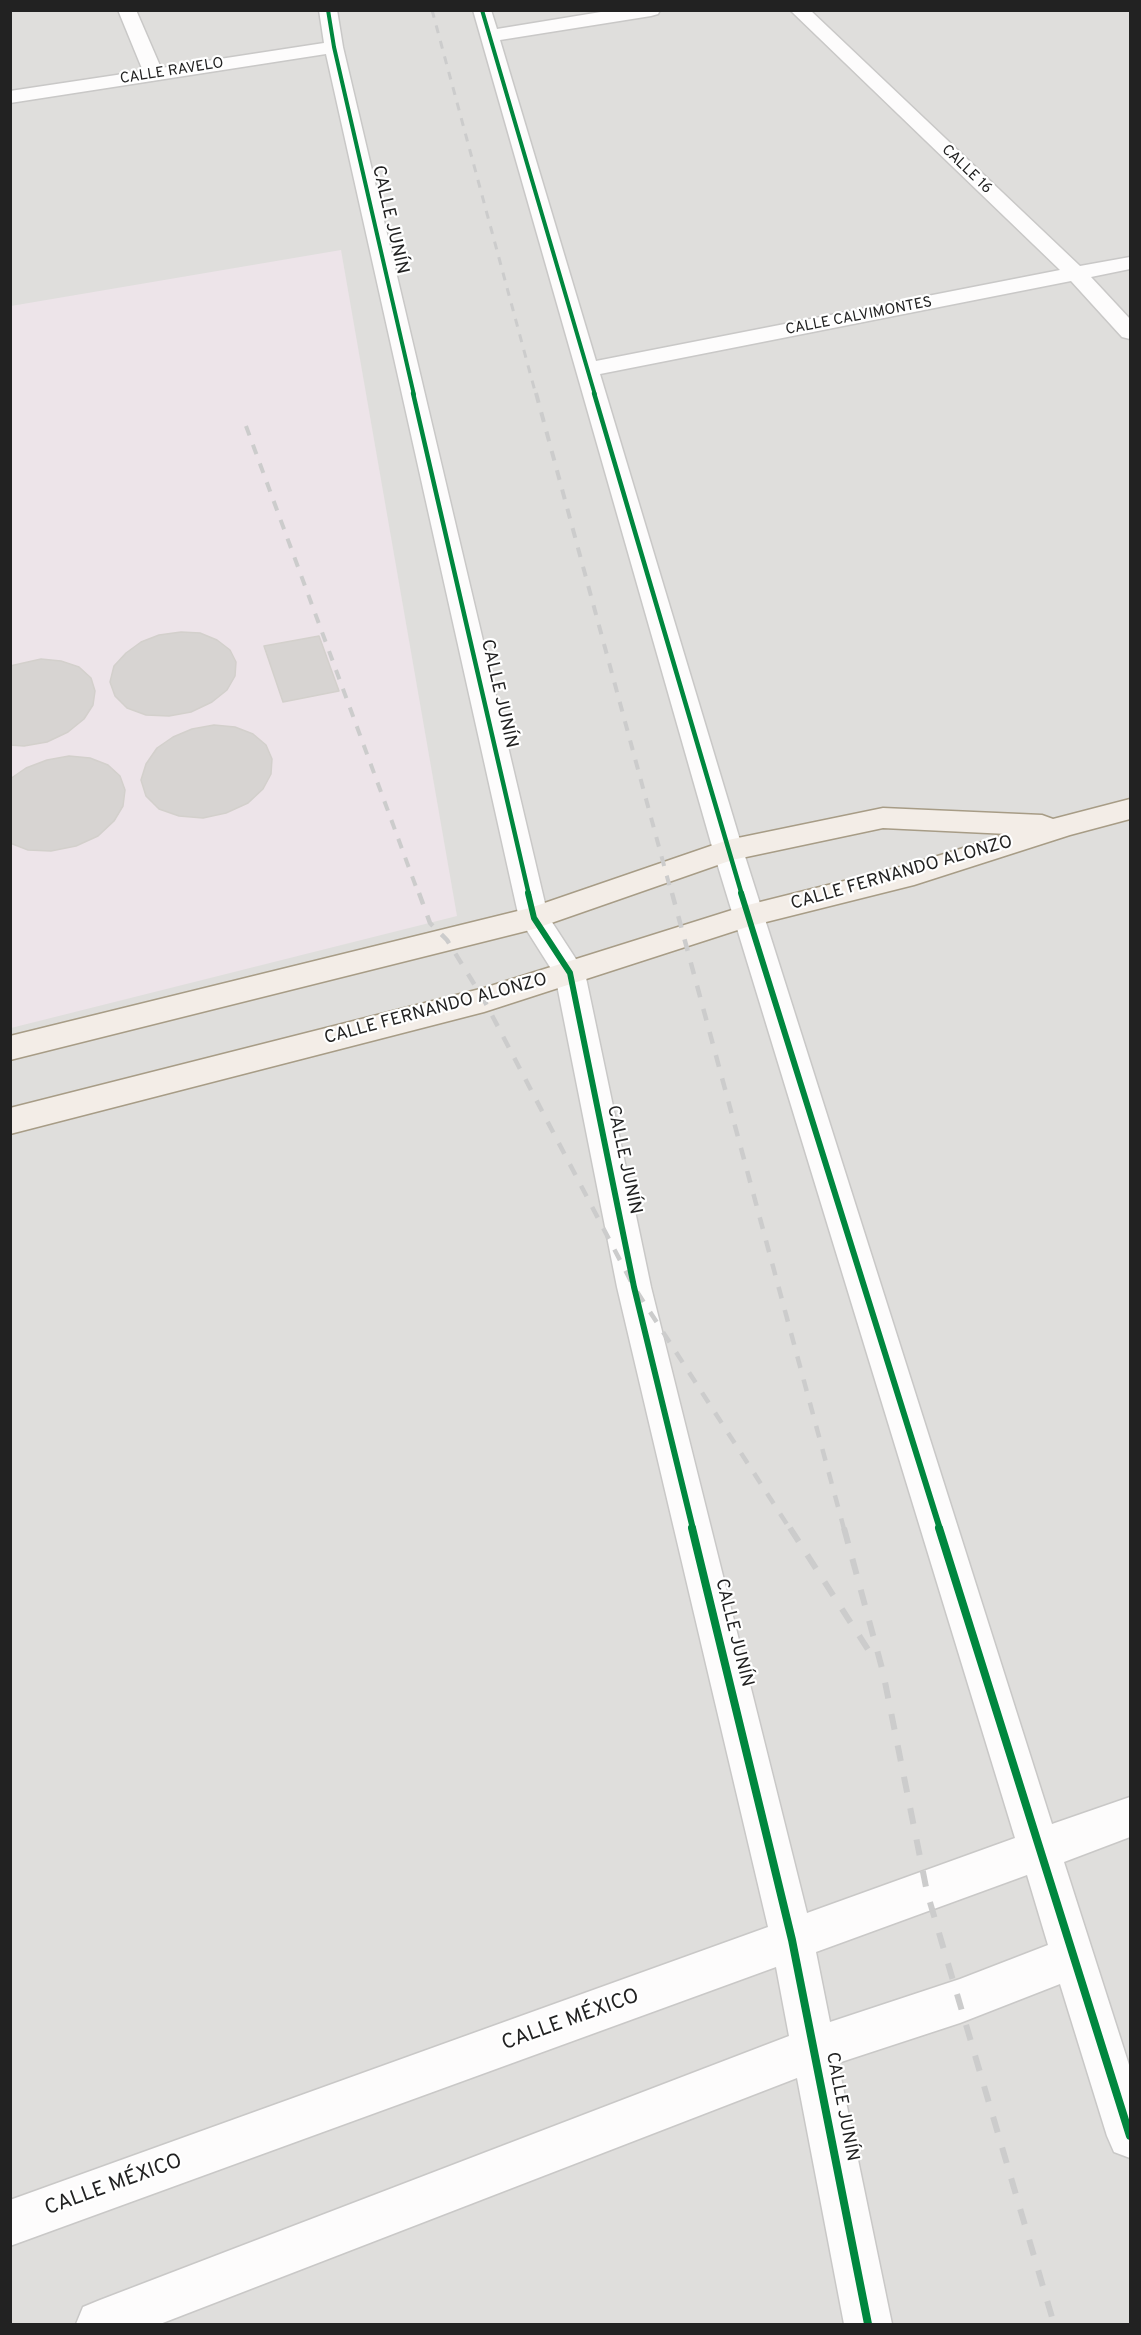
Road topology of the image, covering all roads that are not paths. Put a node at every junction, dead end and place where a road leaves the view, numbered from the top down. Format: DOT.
graph roads {
  1 [pos="127,10"];
  2 [pos="328,10"];
  3 [pos="482,10"];
  4 [pos="651,10"];
  5 [pos="799,10"];
  6 [pos="489,36"];
  7 [pos="334,47"];
  8 [pos="154,75"];
  9 [pos="10,97"];
  10 [pos="1131,263"];
  11 [pos="1076,274"];
  12 [pos="1131,332"];
  13 [pos="587,370"];
  14 [pos="1131,809"];
  15 [pos="1065,826"];
  16 [pos="728,850"];
  17 [pos="748,916"];
  18 [pos="534,918"];
  19 [pos="570,973"];
  20 [pos="10,1048"];
  21 [pos="10,1121"];
  22 [pos="1131,1817"];
  23 [pos="1040,1850"];
  24 [pos="792,1940"];
  25 [pos="1072,1957"];
  26 [pos="814,2049"];
  27 [pos="1131,2136"];
  28 [pos="10,2223"];
  29 [pos="100,2325"];
  30 [pos="868,2325"];
  1 -- 8 [label="street"];
  2 -- 7 [label="street, CALLE JUNÍN"];
  3 -- 6 [label="street"];
  4 -- 6 [label="street"];
  5 -- 11 [label="street, CALLE 16"];
  6 -- 13 [label="street"];
  7 -- 8 [label="street, CALLE RAVELO"];
  7 -- 18 [label="street, CALLE JUNÍN"];
  8 -- 9 [label="street, CALLE RAVELO"];
  10 -- 11 [label="street, CALLE CALVIMONTES"];
  11 -- 12 [label="street, CALLE 16"];
  11 -- 13 [label="street, CALLE CALVIMONTES"];
  13 -- 16 [label="street"];
  14 -- 15 [label="main road, CALLE FERNANDO ALONZO"];
  15 -- 16 [label="main road, CALLE FERNANDO ALONZO"];
  15 -- 17 [label="main road, CALLE FERNANDO ALONZO"];
  16 -- 17 [label="street"];
  16 -- 18 [label="main road, CALLE FERNANDO ALONZO"];
  17 -- 19 [label="main road, CALLE FERNANDO ALONZO"];
  17 -- 23 [label="street"];
  18 -- 19 [label="street, CALLE JUNÍN"];
  18 -- 20 [label="main road, CALLE FERNANDO ALONZO"];
  19 -- 21 [label="main road, CALLE FERNANDO ALONZO"];
  19 -- 24 [label="street, CALLE JUNÍN"];
  22 -- 23 [label="street, CALLE MÉXICO"];
  23 -- 24 [label="street, CALLE MÉXICO"];
  23 -- 25 [label="street"];
  24 -- 26 [label="street, CALLE JUNÍN"];
  24 -- 28 [label="street, CALLE MÉXICO"];
  25 -- 26 [label="street"];
  25 -- 27 [label="street"];
  26 -- 29 [label="street"];
  26 -- 30 [label="street, CALLE JUNÍN"];
}
